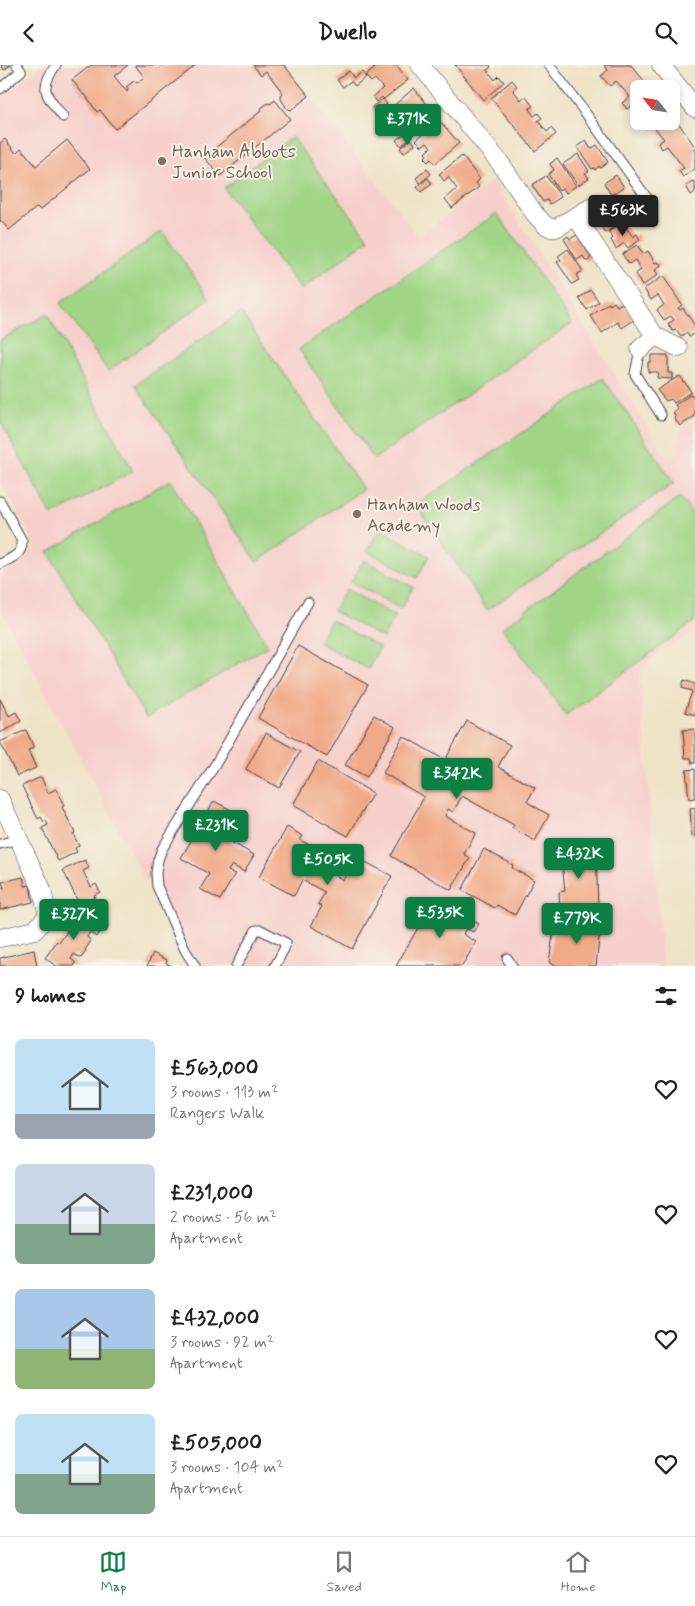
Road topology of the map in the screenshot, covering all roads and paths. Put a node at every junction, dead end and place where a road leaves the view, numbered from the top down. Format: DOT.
graph roads {
  1 [pos="17,65"];
  2 [pos="56,65"];
  3 [pos="420,65"];
  4 [pos="548,65"];
  5 [pos="661,65"];
  6 [pos="0,89"];
  7 [pos="695,108"];
  8 [pos="63,117"];
  9 [pos="650,202"];
  10 [pos="655,336"];
  11 [pos="679,348"];
  12 [pos="640,349"];
  13 [pos="662,415"];
  14 [pos="0,501"];
  15 [pos="0,564"];
  16 [pos="308,602"];
  17 [pos="0,799"];
  18 [pos="19,839"];
  19 [pos="0,844"];
  20 [pos="0,938"];
  21 [pos="240,965"];
  22 [pos="195,966"];
  23 [pos="274,966"];
  1 -- 6 [label="lane"];
  2 -- 8 [label="lane"];
  3 -- 10 [label="street"];
  4 -- 9 [label="lane"];
  5 -- 7 [label="street"];
  10 -- 11 [label="street"];
  10 -- 12 [label="street"];
  12 -- 13 [label="lane"];
  14 -- 15 [label="lane"];
  16 -- 22 [label="lane"];
  17 -- 18 [label="street"];
  18 -- 19 [label="lane"];
  18 -- 20 [label="street"];
  21 -- 23 [label="lane"];
}
